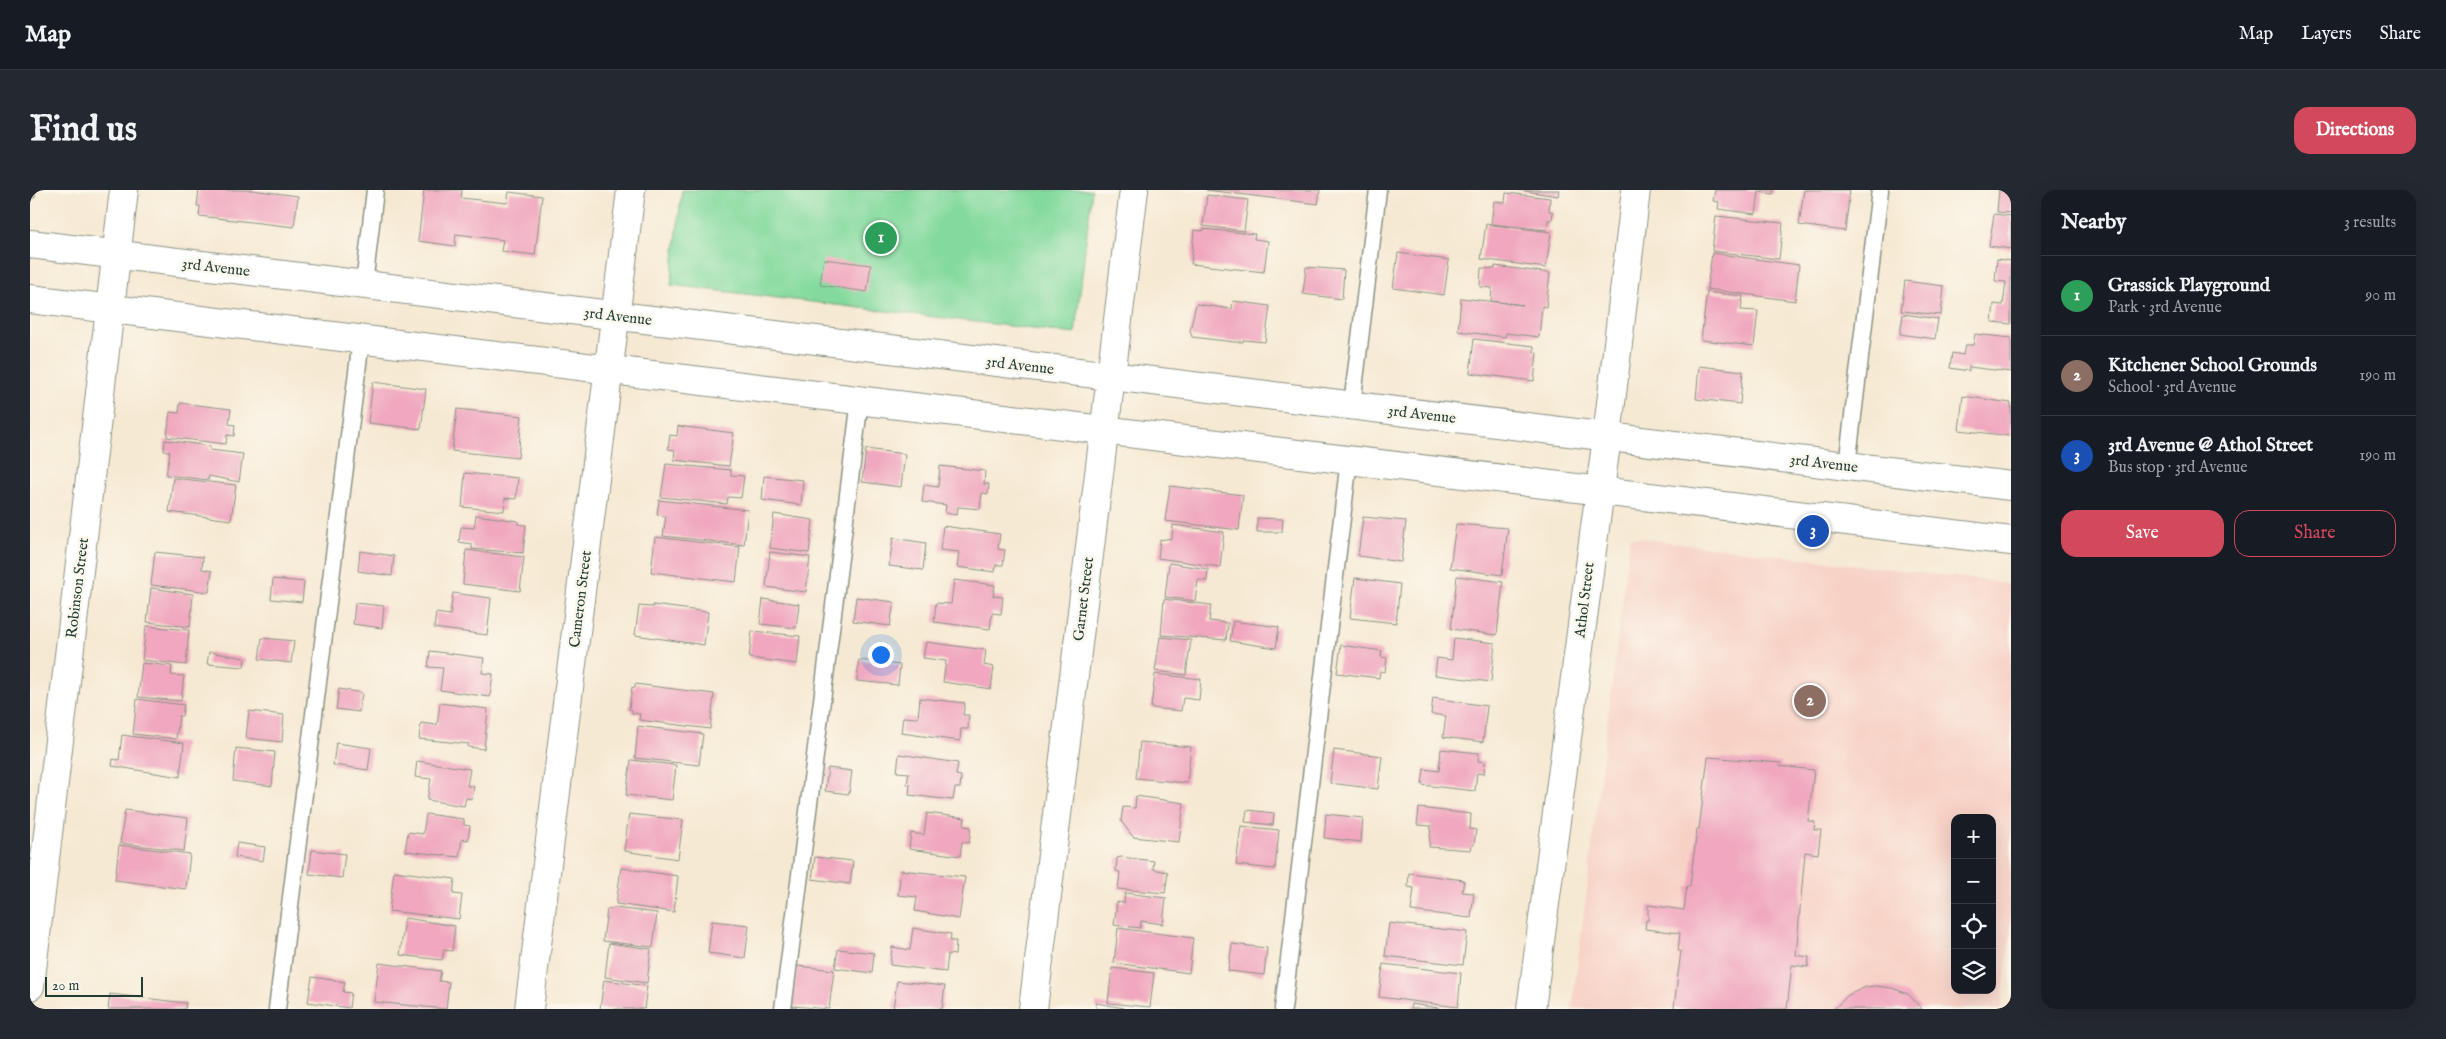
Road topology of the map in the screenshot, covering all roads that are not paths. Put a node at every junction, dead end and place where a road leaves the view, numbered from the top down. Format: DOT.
graph roads {
  1 [pos="124,190"];
  2 [pos="375,190"];
  3 [pos="631,190"];
  4 [pos="1134,190"];
  5 [pos="1378,190"];
  6 [pos="1636,190"];
  7 [pos="1880,190"];
  8 [pos="30,244"];
  9 [pos="116,254"];
  10 [pos="364,285"];
  11 [pos="30,299"];
  12 [pos="110,309"];
  13 [pos="616,316"];
  14 [pos="361,340"];
  15 [pos="608,370"];
  16 [pos="1109,376"];
  17 [pos="860,400"];
  18 [pos="1352,405"];
  19 [pos="1103,430"];
  20 [pos="1607,437"];
  21 [pos="1349,460"];
  22 [pos="1847,466"];
  23 [pos="2011,486"];
  24 [pos="1599,490"];
  25 [pos="2011,540"];
  26 [pos="30,986"];
  27 [pos="276,1009"];
  28 [pos="529,1009"];
  29 [pos="783,1009"];
  30 [pos="1033,1009"];
  31 [pos="1283,1009"];
  32 [pos="1532,1009"];
  1 -- 9 [label="street, Robinson Street"];
  2 -- 10 [label="lane"];
  3 -- 13 [label="street, Cameron Street"];
  4 -- 16 [label="street, Garnet Street"];
  5 -- 18 [label="lane"];
  6 -- 20 [label="street, Athol Street"];
  7 -- 22 [label="lane"];
  8 -- 9 [label="street, 3rd Avenue"];
  9 -- 10 [label="street, 3rd Avenue"];
  9 -- 12 [label="street, Robinson Street"];
  10 -- 13 [label="street, 3rd Avenue"];
  11 -- 12 [label="street"];
  12 -- 14 [label="street"];
  12 -- 26 [label="street, Robinson Street"];
  13 -- 15 [label="street, Cameron Street"];
  13 -- 16 [label="street, 3rd Avenue"];
  14 -- 15 [label="street"];
  14 -- 27 [label="lane"];
  15 -- 17 [label="street"];
  15 -- 28 [label="street, Cameron Street"];
  16 -- 18 [label="street, 3rd Avenue"];
  16 -- 19 [label="street, Garnet Street"];
  17 -- 19 [label="street"];
  17 -- 29 [label="lane"];
  18 -- 20 [label="street, 3rd Avenue"];
  19 -- 21 [label="street"];
  19 -- 30 [label="street, Garnet Street"];
  20 -- 22 [label="street, 3rd Avenue"];
  20 -- 24 [label="street, Athol Street"];
  21 -- 24 [label="street"];
  21 -- 31 [label="lane"];
  22 -- 23 [label="street, 3rd Avenue"];
  24 -- 25 [label="street"];
  24 -- 32 [label="street, Athol Street"];
}
